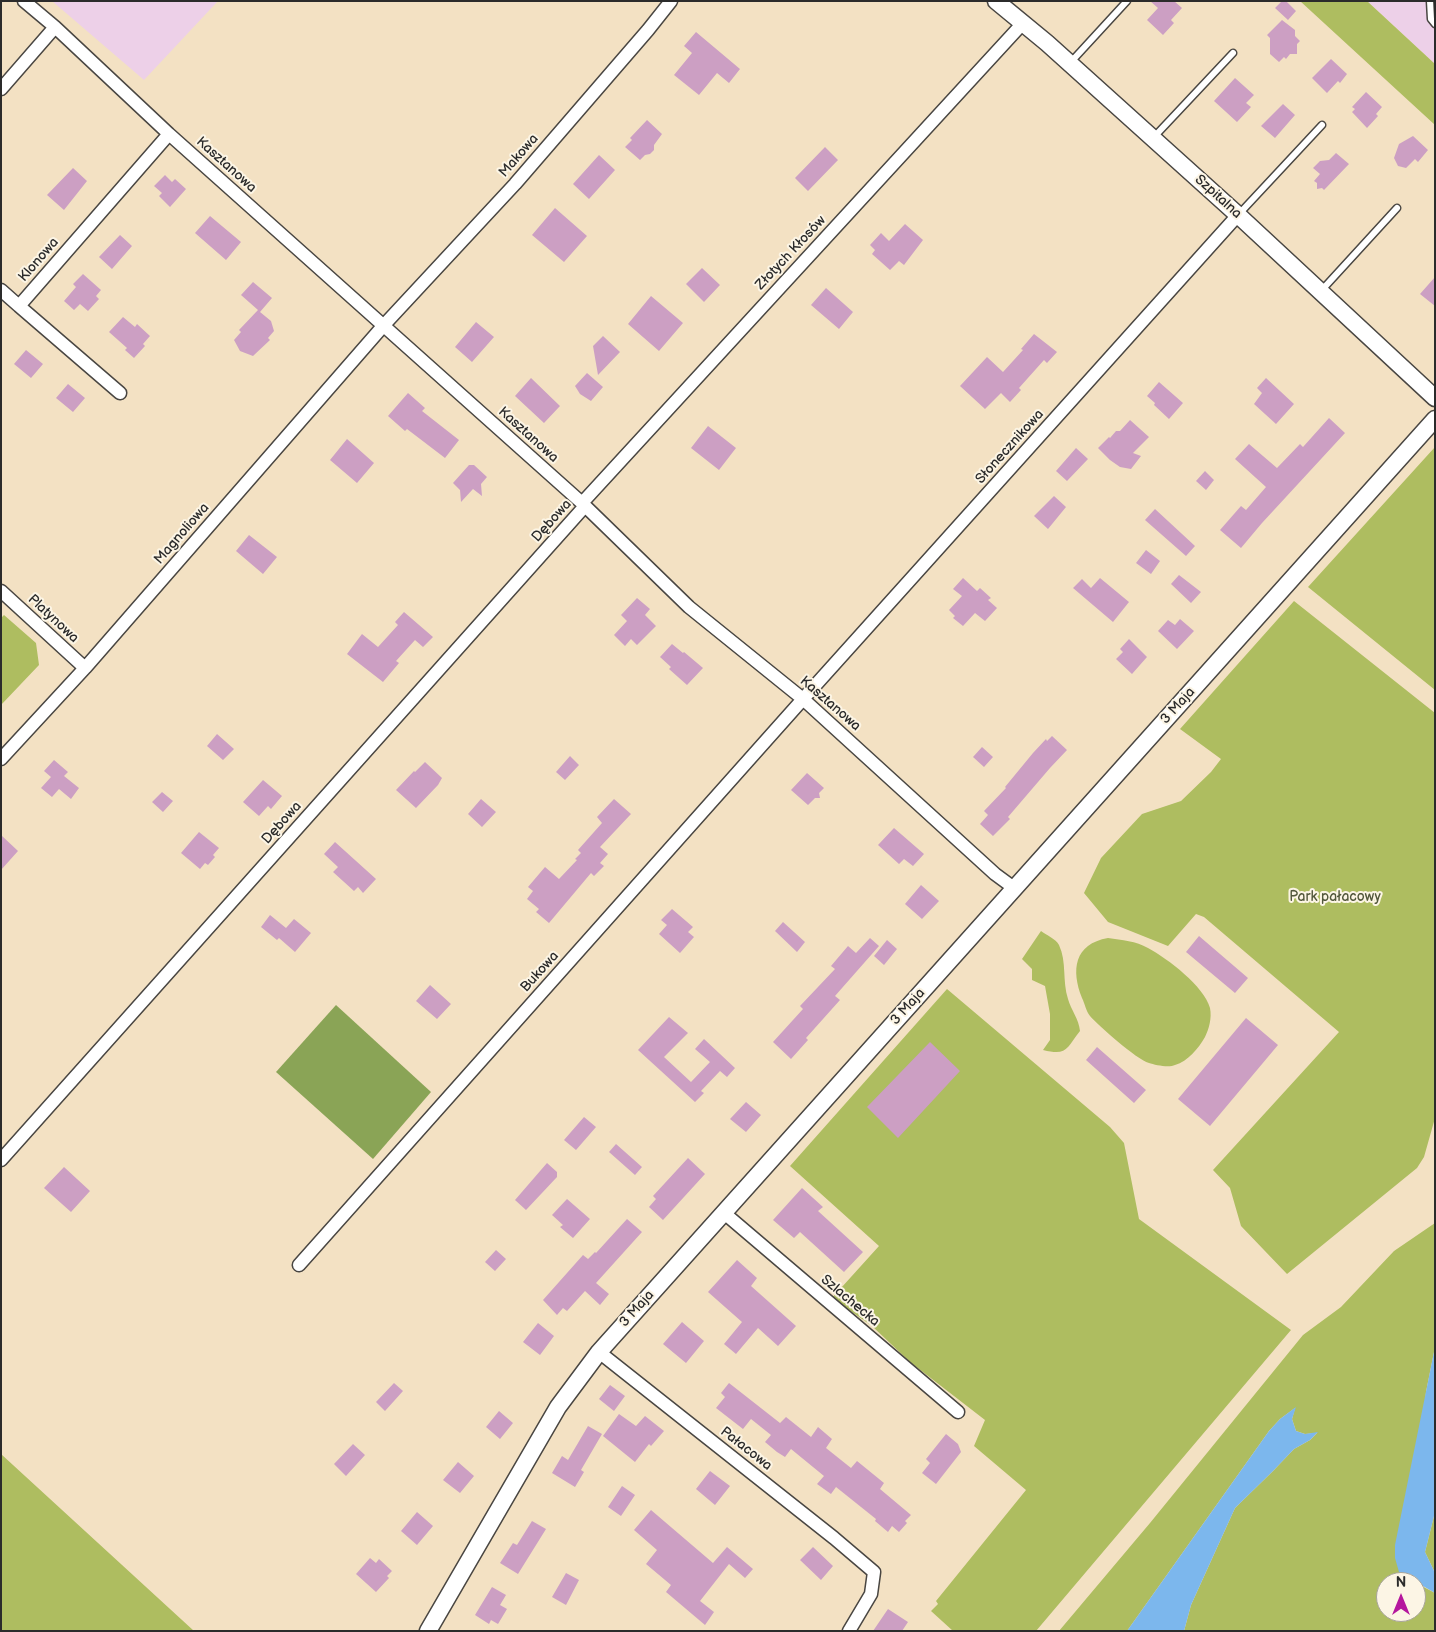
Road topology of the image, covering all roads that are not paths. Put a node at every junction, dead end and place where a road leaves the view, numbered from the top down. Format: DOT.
graph roads {
  1 [pos="24,1"];
  2 [pos="671,1"];
  3 [pos="996,1"];
  4 [pos="1128,1"];
  5 [pos="1430,1"];
  6 [pos="1022,23"];
  7 [pos="1435,24"];
  8 [pos="54,27"];
  9 [pos="1233,53"];
  10 [pos="1070,64"];
  11 [pos="1,89"];
  12 [pos="1322,125"];
  13 [pos="169,134"];
  14 [pos="1153,138"];
  15 [pos="1396,208"];
  16 [pos="1238,215"];
  17 [pos="1,290"];
  18 [pos="1321,291"];
  19 [pos="19,306"];
  20 [pos="384,325"];
  21 [pos="120,392"];
  22 [pos="1435,398"];
  23 [pos="1435,419"];
  24 [pos="584,504"];
  25 [pos="1,591"];
  26 [pos="85,668"];
  27 [pos="803,699"];
  28 [pos="1,760"];
  29 [pos="1014,888"];
  30 [pos="1,1160"];
  31 [pos="723,1212"];
  32 [pos="299,1265"];
  33 [pos="599,1352"];
  34 [pos="958,1412"];
  35 [pos="428,1631"];
  36 [pos="849,1631"];
  1 -- 8 [label="street, Kasztanowa"];
  2 -- 20 [label="street, Makowa"];
  3 -- 6 [label="street, Szpitalna"];
  4 -- 10 [label="lane"];
  5 -- 7 [label="lane"];
  6 -- 10 [label="street, Szpitalna"];
  6 -- 24 [label="street, Złotych Kłosów"];
  8 -- 11 [label="street"];
  8 -- 13 [label="street, Kasztanowa"];
  9 -- 14 [label="lane"];
  10 -- 14 [label="street, Szpitalna"];
  12 -- 16 [label="lane"];
  13 -- 19 [label="street, Klonowa"];
  13 -- 20 [label="street, Kasztanowa"];
  14 -- 16 [label="street, Szpitalna"];
  15 -- 18 [label="lane"];
  16 -- 18 [label="street, Szpitalna"];
  16 -- 27 [label="street, Słonecznikowa"];
  17 -- 19 [label="street"];
  18 -- 22 [label="street, Szpitalna"];
  19 -- 21 [label="street"];
  20 -- 24 [label="street, Kasztanowa"];
  20 -- 26 [label="street, Magnoliowa"];
  23 -- 29 [label="street, 3 Maja"];
  24 -- 27 [label="street, Kasztanowa"];
  24 -- 30 [label="street, Dębowa"];
  25 -- 26 [label="street, Platynowa"];
  26 -- 28 [label="street, Magnoliowa"];
  27 -- 29 [label="street, Kasztanowa"];
  27 -- 32 [label="street, Bukowa"];
  29 -- 31 [label="street, 3 Maja"];
  31 -- 33 [label="street, 3 Maja"];
  31 -- 34 [label="street, Szlachecka"];
  33 -- 35 [label="street, 3 Maja"];
  33 -- 36 [label="street, Pałacowa"];
}
